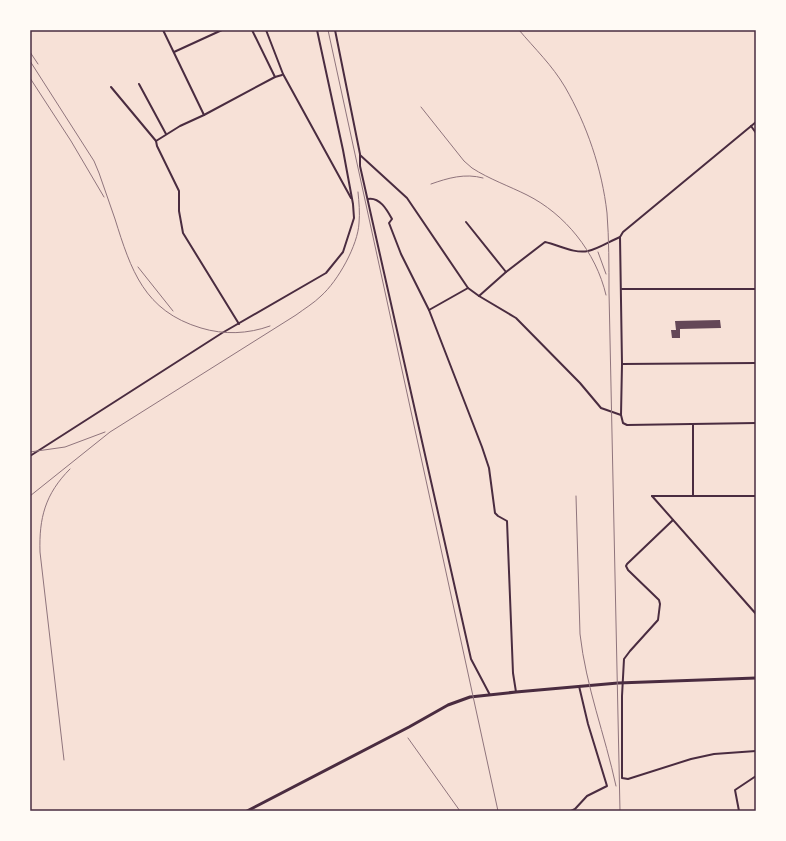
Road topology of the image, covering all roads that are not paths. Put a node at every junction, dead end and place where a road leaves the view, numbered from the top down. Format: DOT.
graph roads {
  1 [pos="163,30"];
  2 [pos="222,30"];
  3 [pos="252,30"];
  4 [pos="266,30"];
  5 [pos="317,30"];
  6 [pos="335,30"];
  7 [pos="174,52"];
  8 [pos="282,74"];
  9 [pos="275,77"];
  10 [pos="139,84"];
  11 [pos="111,87"];
  12 [pos="204,115"];
  13 [pos="756,122"];
  14 [pos="751,126"];
  15 [pos="756,133"];
  16 [pos="166,134"];
  17 [pos="156,142"];
  18 [pos="360,154"];
  19 [pos="368,199"];
  20 [pos="352,200"];
  21 [pos="466,222"];
  22 [pos="620,237"];
  23 [pos="506,272"];
  24 [pos="468,288"];
  25 [pos="622,289"];
  26 [pos="756,289"];
  27 [pos="479,296"];
  28 [pos="429,310"];
  29 [pos="239,324"];
  30 [pos="756,362"];
  31 [pos="622,364"];
  32 [pos="621,415"];
  33 [pos="756,423"];
  34 [pos="693,424"];
  35 [pos="30,456"];
  36 [pos="693,496"];
  37 [pos="756,496"];
  38 [pos="674,520"];
  39 [pos="756,614"];
  40 [pos="756,678"];
  41 [pos="623,683"];
  42 [pos="579,686"];
  43 [pos="516,692"];
  44 [pos="490,696"];
  45 [pos="756,751"];
  46 [pos="756,776"];
  47 [pos="247,811"];
  48 [pos="571,811"];
  49 [pos="739,811"];
  1 -- 7 [label="street"];
  2 -- 7 [label="street"];
  3 -- 9 [label="street"];
  4 -- 8 [label="street"];
  5 -- 20 [label="street"];
  6 -- 18 [label="street"];
  7 -- 12 [label="street"];
  8 -- 9 [label="street"];
  8 -- 20 [label="street"];
  9 -- 12 [label="street"];
  10 -- 16 [label="street"];
  11 -- 17 [label="street"];
  12 -- 16 [label="street"];
  13 -- 14 [label="street"];
  14 -- 15 [label="street"];
  14 -- 22 [label="street"];
  16 -- 17 [label="street"];
  17 -- 29 [label="street"];
  18 -- 19 [label="street"];
  18 -- 24 [label="street"];
  19 -- 28 [label="street"];
  19 -- 44 [label="street"];
  20 -- 29 [label="street"];
  21 -- 23 [label="street"];
  22 -- 23 [label="street"];
  22 -- 25 [label="street"];
  23 -- 27 [label="street"];
  24 -- 27 [label="street"];
  24 -- 28 [label="street"];
  25 -- 26 [label="street"];
  25 -- 31 [label="street"];
  27 -- 32 [label="street"];
  28 -- 43 [label="street"];
  29 -- 35 [label="street"];
  30 -- 31 [label="street"];
  31 -- 32 [label="street"];
  32 -- 34 [label="street"];
  33 -- 34 [label="street"];
  34 -- 36 [label="street"];
  36 -- 37 [label="street"];
  36 -- 38 [label="street"];
  38 -- 39 [label="street"];
  38 -- 41 [label="street"];
  40 -- 41 [label="main road"];
  41 -- 42 [label="main road"];
  41 -- 45 [label="street"];
  42 -- 43 [label="main road"];
  42 -- 48 [label="street"];
  43 -- 44 [label="main road"];
  44 -- 47 [label="main road"];
  46 -- 49 [label="street"];
}
